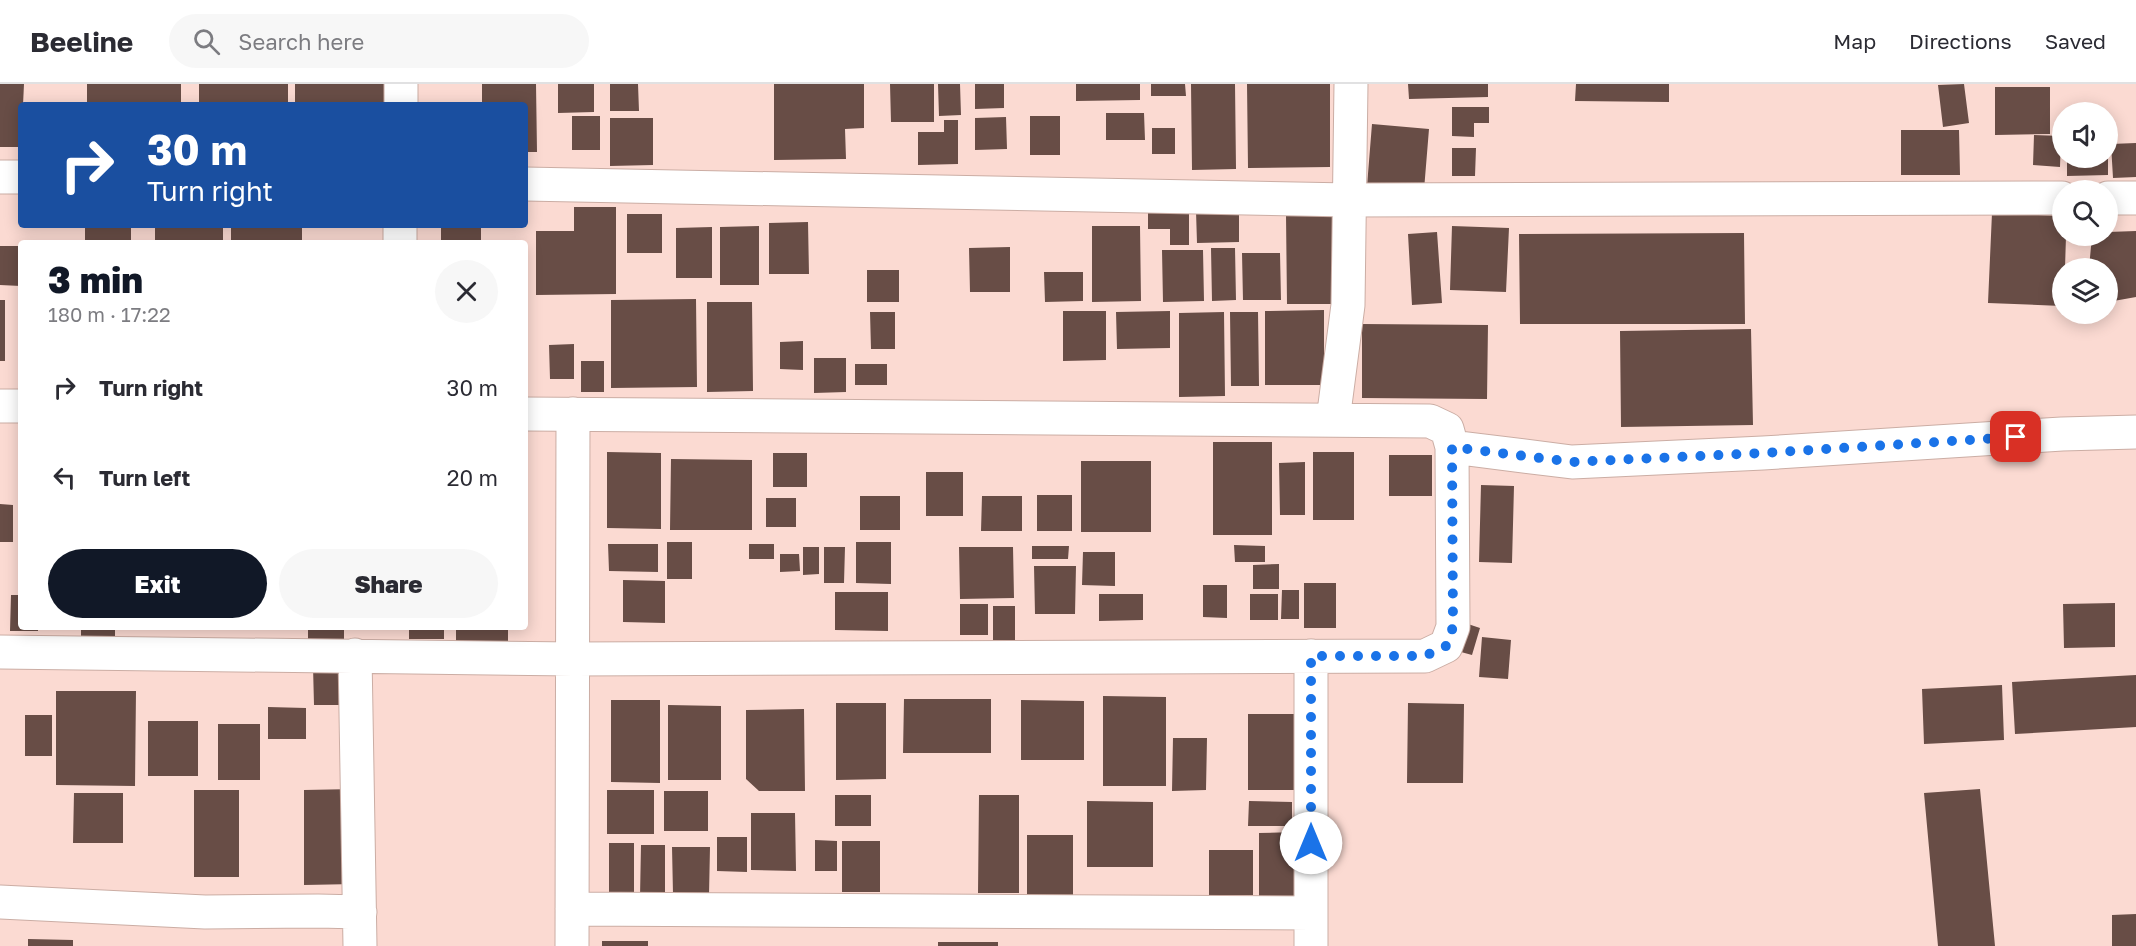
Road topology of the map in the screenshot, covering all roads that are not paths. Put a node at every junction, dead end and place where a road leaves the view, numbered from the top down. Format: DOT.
graph roads {
  1 [pos="401,84"];
  2 [pos="1351,84"];
  3 [pos="401,102"];
  4 [pos="0,177"];
  5 [pos="18,177"];
  6 [pos="528,184"];
  7 [pos="2052,198"];
  8 [pos="2118,198"];
  9 [pos="2136,198"];
  10 [pos="1349,200"];
  11 [pos="0,406"];
  12 [pos="18,406"];
  13 [pos="528,414"];
  14 [pos="573,414"];
  15 [pos="1333,420"];
  16 [pos="2136,432"];
  17 [pos="1452,447"];
  18 [pos="0,652"];
  19 [pos="355,655"];
  20 [pos="1311,656"];
  21 [pos="573,658"];
  22 [pos="0,902"];
  23 [pos="572,909"];
  24 [pos="360,912"];
  25 [pos="1311,913"];
  26 [pos="360,946"];
  27 [pos="572,946"];
  28 [pos="1311,946"];
  1 -- 3 [label="street"];
  2 -- 10 [label="street"];
  4 -- 5 [label="street"];
  6 -- 10 [label="street"];
  7 -- 10 [label="street"];
  8 -- 9 [label="street"];
  10 -- 15 [label="street"];
  11 -- 12 [label="street"];
  13 -- 14 [label="street"];
  14 -- 15 [label="street"];
  14 -- 21 [label="street"];
  15 -- 17 [label="street"];
  16 -- 17 [label="street"];
  17 -- 20 [label="street"];
  18 -- 19 [label="street"];
  19 -- 21 [label="street"];
  19 -- 24 [label="street"];
  20 -- 21 [label="street"];
  20 -- 25 [label="street"];
  21 -- 23 [label="street"];
  22 -- 24 [label="street"];
  23 -- 25 [label="street"];
  23 -- 27 [label="street"];
  24 -- 26 [label="street"];
  25 -- 28 [label="street"];
}
